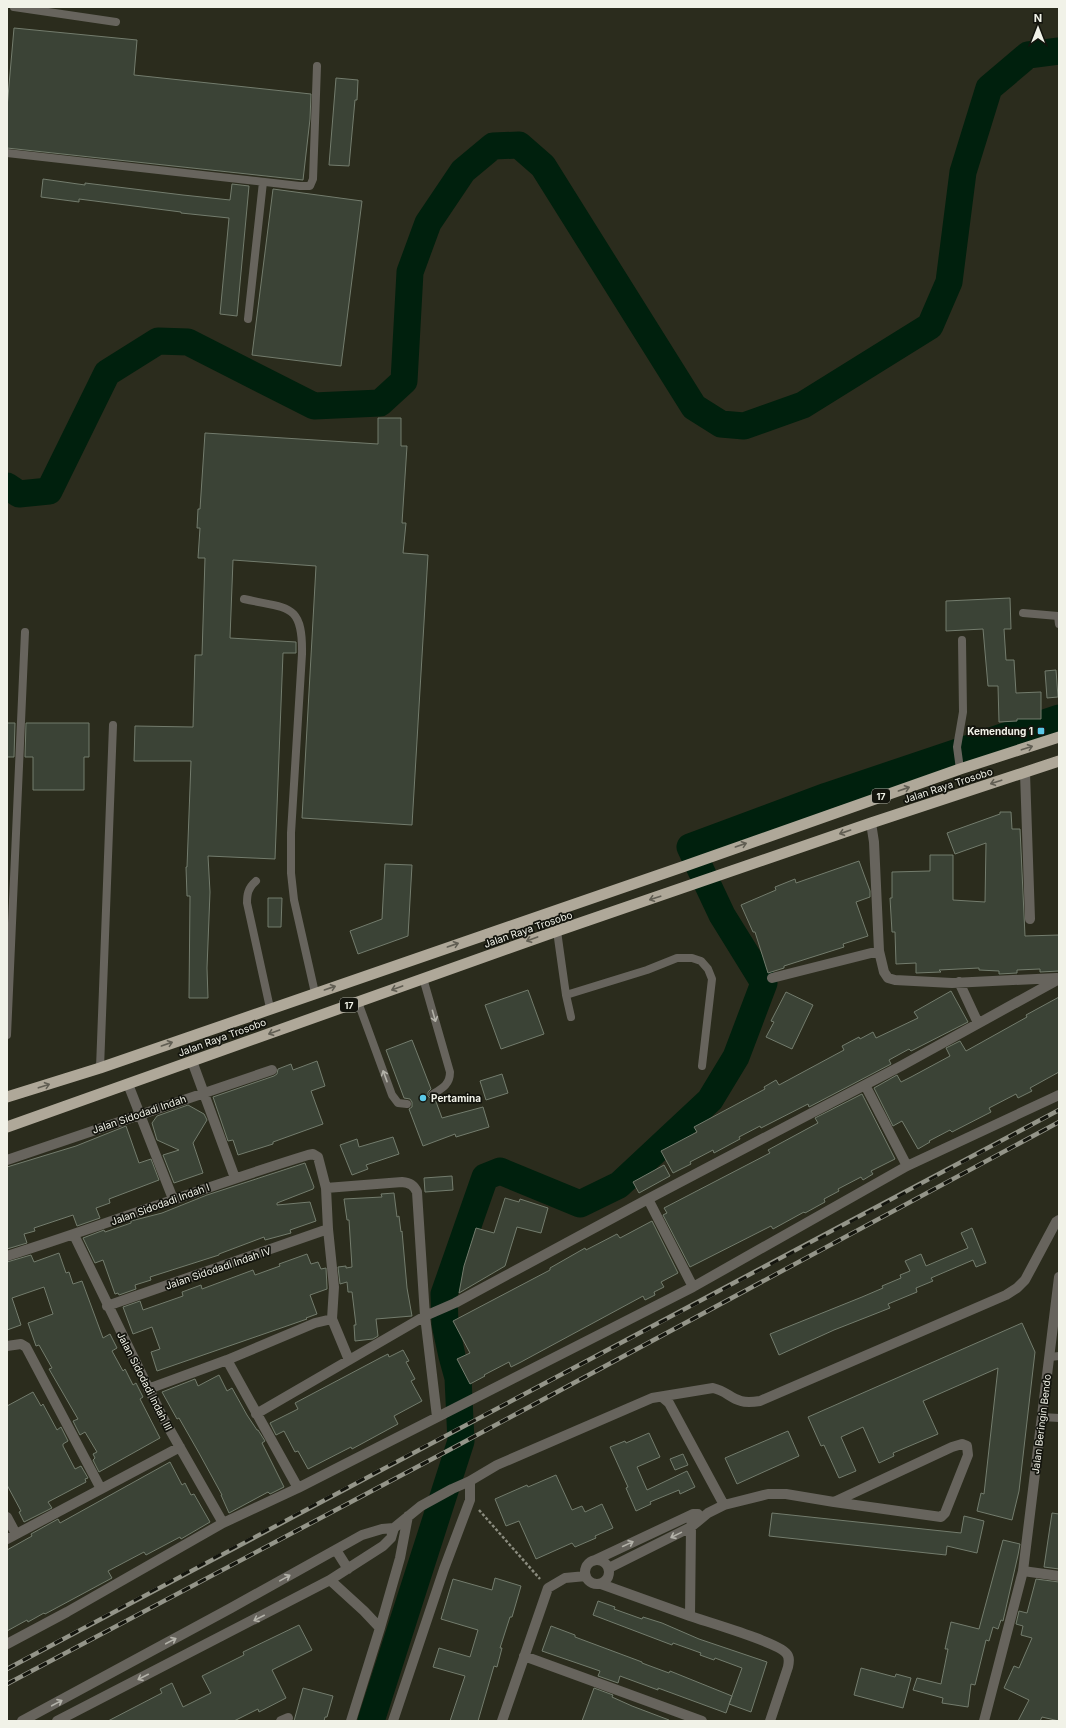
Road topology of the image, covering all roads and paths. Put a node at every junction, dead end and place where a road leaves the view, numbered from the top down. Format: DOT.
graph roads {
  1 [pos="14,7"];
  2 [pos="116,22"];
  3 [pos="318,66"];
  4 [pos="7,153"];
  5 [pos="263,182"];
  6 [pos="248,319"];
  7 [pos="244,599"];
  8 [pos="1023,613"];
  9 [pos="1059,624"];
  10 [pos="25,632"];
  11 [pos="962,640"];
  12 [pos="113,725"];
  13 [pos="1059,738"];
  14 [pos="1059,761"];
  15 [pos="960,764"];
  16 [pos="1025,773"];
  17 [pos="871,823"];
  18 [pos="256,881"];
  19 [pos="1030,919"];
  20 [pos="557,931"];
  21 [pos="880,951"];
  22 [pos="423,978"];
  23 [pos="772,978"];
  24 [pos="1059,978"];
  25 [pos="959,982"];
  26 [pos="314,993"];
  27 [pos="566,995"];
  28 [pos="358,1002"];
  29 [pos="270,1008"];
  30 [pos="571,1017"];
  31 [pos="978,1023"];
  32 [pos="7,1035"];
  33 [pos="192,1061"];
  34 [pos="702,1066"];
  35 [pos="100,1068"];
  36 [pos="272,1070"];
  37 [pos="128,1084"];
  38 [pos="865,1086"];
  39 [pos="203,1092"];
  40 [pos="433,1094"];
  41 [pos="1059,1095"];
  42 [pos="7,1097"];
  43 [pos="406,1104"];
  44 [pos="139,1115"];
  45 [pos="7,1127"];
  46 [pos="7,1160"];
  47 [pos="907,1166"];
  48 [pos="235,1178"];
  49 [pos="326,1188"];
  50 [pos="173,1199"];
  51 [pos="648,1199"];
  52 [pos="1059,1220"];
  53 [pos="328,1229"];
  54 [pos="74,1235"];
  55 [pos="7,1256"];
  56 [pos="1059,1277"];
  57 [pos="693,1287"];
  58 [pos="107,1306"];
  59 [pos="424,1316"];
  60 [pos="332,1318"];
  61 [pos="7,1346"];
  62 [pos="1055,1356"];
  63 [pos="227,1360"];
  64 [pos="349,1360"];
  65 [pos="148,1389"];
  66 [pos="662,1397"];
  67 [pos="256,1414"];
  68 [pos="437,1417"];
  69 [pos="1042,1417"];
  70 [pos="1059,1418"];
  71 [pos="180,1447"];
  72 [pos="470,1481"];
  73 [pos="298,1488"];
  74 [pos="101,1489"];
  75 [pos="470,1500"];
  76 [pos="834,1502"];
  77 [pos="724,1505"];
  78 [pos="708,1513"];
  79 [pos="693,1514"];
  80 [pos="7,1516"];
  81 [pos="408,1516"];
  82 [pos="223,1523"];
  83 [pos="691,1527"];
  84 [pos="394,1528"];
  85 [pos="11,1537"];
  86 [pos="336,1550"];
  87 [pos="593,1560"];
  88 [pos="608,1568"];
  89 [pos="348,1569"];
  90 [pos="1023,1571"];
  91 [pos="586,1576"];
  92 [pos="1059,1576"];
  93 [pos="330,1580"];
  94 [pos="601,1584"];
  95 [pos="548,1588"];
  96 [pos="690,1616"];
  97 [pos="380,1628"];
  98 [pos="7,1644"];
  99 [pos="524,1656"];
  100 [pos="22,1721"];
  101 [pos="57,1721"];
  102 [pos="351,1721"];
  103 [pos="393,1721"];
  104 [pos="502,1721"];
  105 [pos="702,1721"];
  106 [pos="770,1721"];
  107 [pos="984,1721"];
  1 -- 2 [label="lane"];
  3 -- 5 [label="lane"];
  4 -- 5 [label="lane"];
  5 -- 6 [label="lane"];
  7 -- 26 [label="lane"];
  8 -- 9 [label="lane"];
  10 -- 32 [label="lane"];
  11 -- 15 [label="lane"];
  12 -- 35 [label="lane"];
  15 -- 13 [label="highway, Jalan Raya Trosobo / 17, one-way"];
  14 -- 16 [label="highway, Jalan Raya Trosobo / 17"];
  26 -- 15 [label="highway, Jalan Raya Trosobo / 17, one-way"];
  16 -- 17 [label="highway, Jalan Raya Trosobo / 17, one-way"];
  16 -- 19 [label="street"];
  17 -- 20 [label="highway, Jalan Raya Trosobo / 17, one-way"];
  17 -- 21 [label="street"];
  18 -- 29 [label="lane"];
  20 -- 22 [label="highway, Jalan Raya Trosobo / 17, one-way"];
  20 -- 27 [label="lane"];
  21 -- 23 [label="street"];
  21 -- 25 [label="street"];
  22 -- 28 [label="highway, Jalan Raya Trosobo / 17, one-way"];
  22 -- 40 [label="lane, one-way"];
  24 -- 25 [label="street"];
  24 -- 31 [label="street"];
  25 -- 31 [label="street"];
  26 -- 29 [label="highway, Jalan Raya Trosobo / 17"];
  27 -- 30 [label="lane"];
  27 -- 34 [label="lane"];
  28 -- 33 [label="highway, Jalan Raya Trosobo / 17, one-way"];
  43 -- 28 [label="lane, one-way"];
  35 -- 29 [label="highway, Jalan Raya Trosobo / 17, one-way"];
  31 -- 38 [label="street"];
  33 -- 37 [label="highway, Jalan Raya Trosobo / 17"];
  33 -- 39 [label="street"];
  42 -- 35 [label="highway, Jalan Raya Trosobo / 17, one-way"];
  36 -- 39 [label="street, Jalan Sidodadi Indah"];
  37 -- 44 [label="street"];
  37 -- 45 [label="highway, Jalan Raya Trosobo / 17"];
  38 -- 47 [label="street"];
  38 -- 51 [label="street"];
  39 -- 44 [label="street, Jalan Sidodadi Indah"];
  39 -- 48 [label="street"];
  41 -- 47 [label="street"];
  44 -- 46 [label="street, Jalan Sidodadi Indah"];
  44 -- 50 [label="street"];
  47 -- 57 [label="street"];
  48 -- 49 [label="street, Jalan Sidodadi Indah I"];
  48 -- 50 [label="street, Jalan Sidodadi Indah I"];
  49 -- 53 [label="street"];
  49 -- 59 [label="street"];
  50 -- 54 [label="street, Jalan Sidodadi Indah I"];
  51 -- 57 [label="street"];
  51 -- 59 [label="street"];
  52 -- 66 [label="street"];
  53 -- 58 [label="street, Jalan Sidodadi Indah IV"];
  53 -- 60 [label="street"];
  54 -- 55 [label="street, Jalan Sidodadi Indah I"];
  54 -- 58 [label="street, Jalan Sidodadi Indah III"];
  56 -- 62 [label="street, Jalan Beringin Bendo"];
  57 -- 68 [label="street"];
  58 -- 65 [label="street, Jalan Sidodadi Indah III"];
  59 -- 64 [label="street"];
  59 -- 68 [label="street"];
  60 -- 63 [label="street"];
  60 -- 64 [label="street"];
  61 -- 74 [label="street"];
  62 -- 69 [label="street, Jalan Beringin Bendo"];
  63 -- 65 [label="street"];
  63 -- 67 [label="street"];
  64 -- 67 [label="street"];
  65 -- 71 [label="street, Jalan Sidodadi Indah III"];
  66 -- 72 [label="street"];
  66 -- 77 [label="street"];
  67 -- 73 [label="street"];
  68 -- 73 [label="street"];
  69 -- 70 [label="lane"];
  69 -- 90 [label="street, Jalan Beringin Bendo"];
  71 -- 74 [label="street"];
  71 -- 82 [label="street, Jalan Sidodadi Indah III"];
  72 -- 75 [label="street"];
  72 -- 81 [label="street"];
  73 -- 82 [label="street"];
  74 -- 85 [label="street"];
  75 -- 95 [label="path"];
  75 -- 103 [label="street"];
  76 -- 76 [label="street"];
  76 -- 77 [label="street"];
  77 -- 78 [label="street"];
  78 -- 79 [label="street"];
  78 -- 83 [label="street"];
  79 -- 83 [label="street"];
  87 -- 79 [label="street, one-way"];
  80 -- 85 [label="street"];
  81 -- 84 [label="street"];
  81 -- 97 [label="street"];
  82 -- 98 [label="street"];
  83 -- 88 [label="street, one-way"];
  83 -- 96 [label="street"];
  84 -- 86 [label="street"];
  84 -- 89 [label="street"];
  86 -- 89 [label="street"];
  100 -- 86 [label="street, one-way"];
  87 -- 88 [label="street"];
  87 -- 91 [label="street"];
  88 -- 94 [label="street"];
  89 -- 93 [label="street"];
  90 -- 92 [label="street"];
  90 -- 107 [label="street, Jalan Beringin Bendo"];
  91 -- 94 [label="street"];
  91 -- 95 [label="street"];
  93 -- 97 [label="street"];
  93 -- 101 [label="street, one-way"];
  94 -- 96 [label="street"];
  95 -- 99 [label="street"];
  96 -- 106 [label="street"];
  97 -- 102 [label="street"];
  99 -- 104 [label="street"];
  99 -- 105 [label="street"];
}
